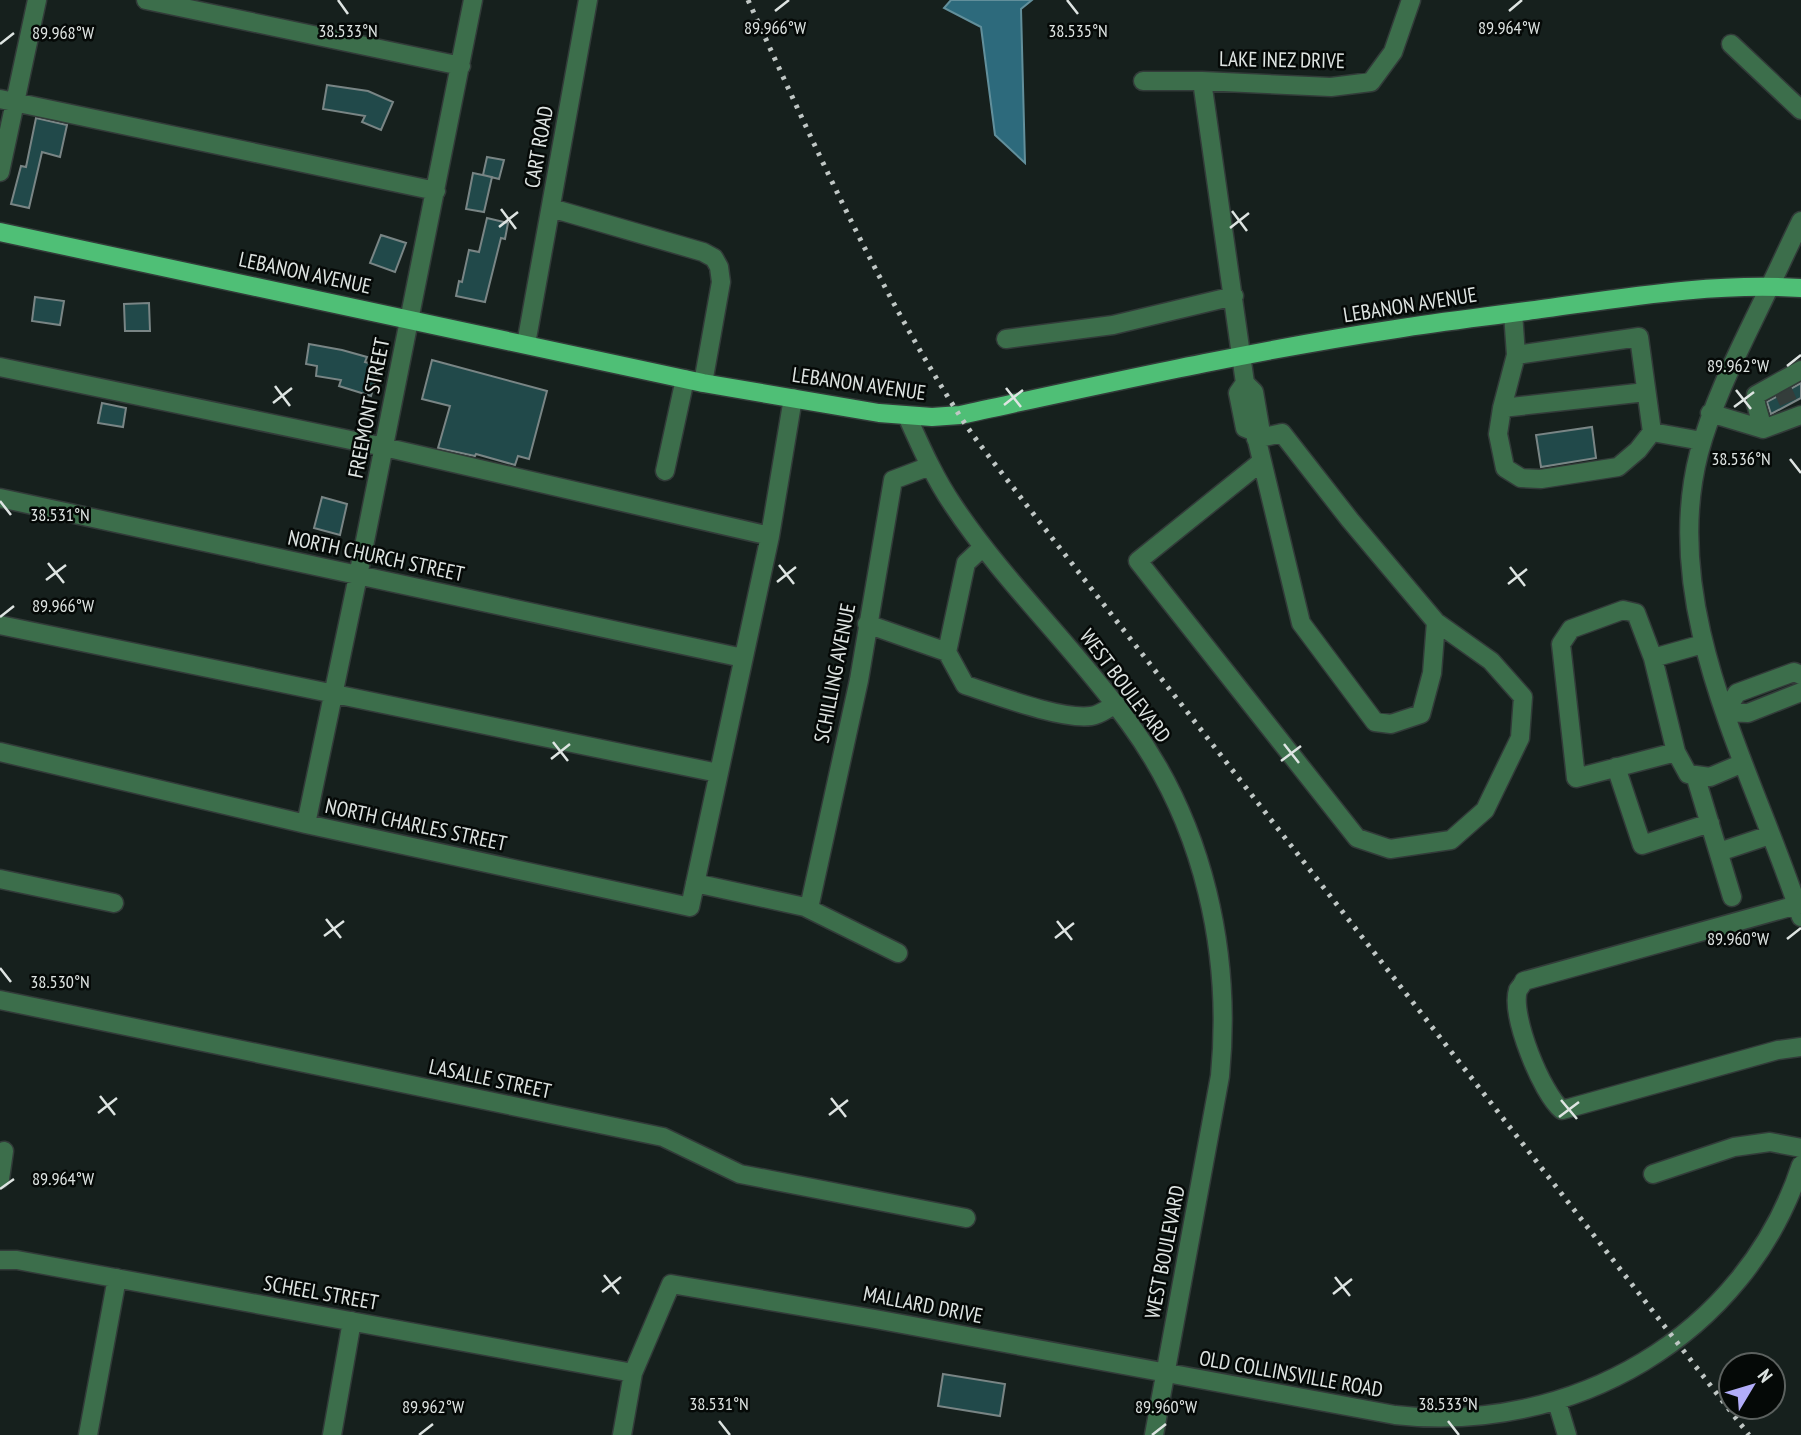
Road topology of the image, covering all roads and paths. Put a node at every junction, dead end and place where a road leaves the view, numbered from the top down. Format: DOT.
graph roads {
  1 [pos="37,0"];
  2 [pos="146,0"];
  3 [pos="473,0"];
  4 [pos="588,0"];
  5 [pos="1411,0"];
  6 [pos="1731,44"];
  7 [pos="461,66"];
  8 [pos="1143,81"];
  9 [pos="1202,81"];
  10 [pos="7,101"];
  11 [pos="1801,110"];
  12 [pos="0,172"];
  13 [pos="436,191"];
  14 [pos="551,208"];
  15 [pos="1801,221"];
  16 [pos="0,232"];
  17 [pos="1770,286"];
  18 [pos="1801,288"];
  19 [pos="1234,296"];
  20 [pos="1513,313"];
  21 [pos="410,319"];
  22 [pos="1006,339"];
  23 [pos="526,344"];
  24 [pos="1516,355"];
  25 [pos="1242,357"];
  26 [pos="0,367"];
  27 [pos="1801,370"];
  28 [pos="685,379"];
  29 [pos="703,383"];
  30 [pos="1646,391"];
  31 [pos="793,398"];
  32 [pos="1502,408"];
  33 [pos="1796,412"];
  34 [pos="1710,413"];
  35 [pos="907,416"];
  36 [pos="1763,429"];
  37 [pos="1652,432"];
  38 [pos="1255,436"];
  39 [pos="1703,441"];
  40 [pos="384,447"];
  41 [pos="1261,462"];
  42 [pos="930,466"];
  43 [pos="665,471"];
  44 [pos="0,498"];
  45 [pos="770,536"];
  46 [pos="983,547"];
  47 [pos="358,576"];
  48 [pos="1436,622"];
  49 [pos="867,624"];
  50 [pos="0,625"];
  51 [pos="1703,644"];
  52 [pos="947,652"];
  53 [pos="743,658"];
  54 [pos="1653,658"];
  55 [pos="1801,676"];
  56 [pos="1801,692"];
  57 [pos="334,693"];
  58 [pos="1116,704"];
  59 [pos="1725,712"];
  60 [pos="0,752"];
  61 [pos="1676,752"];
  62 [pos="1743,763"];
  63 [pos="1616,767"];
  64 [pos="718,773"];
  65 [pos="1695,775"];
  66 [pos="1710,823"];
  67 [pos="306,824"];
  68 [pos="1770,835"];
  69 [pos="1719,852"];
  70 [pos="0,879"];
  71 [pos="695,883"];
  72 [pos="1732,897"];
  73 [pos="114,903"];
  74 [pos="806,907"];
  75 [pos="1799,911"];
  76 [pos="898,953"];
  77 [pos="0,1000"];
  78 [pos="1801,1047"];
  79 [pos="1801,1148"];
  80 [pos="4,1151"];
  81 [pos="1801,1165"];
  82 [pos="1653,1174"];
  83 [pos="0,1180"];
  84 [pos="966,1218"];
  85 [pos="0,1260"];
  86 [pos="117,1278"];
  87 [pos="352,1321"];
  88 [pos="633,1373"];
  89 [pos="1165,1374"];
  90 [pos="1557,1402"];
  91 [pos="88,1435"];
  92 [pos="332,1435"];
  93 [pos="622,1435"];
  94 [pos="1154,1435"];
  95 [pos="1567,1435"];
  1 -- 10 [label="street"];
  2 -- 7 [label="street"];
  3 -- 7 [label="street, FREEMONT STREET"];
  4 -- 14 [label="street, CART ROAD"];
  5 -- 9 [label="street, LAKE INEZ DRIVE"];
  6 -- 11 [label="street"];
  7 -- 13 [label="street, FREEMONT STREET"];
  8 -- 9 [label="street, LAKE INEZ DRIVE"];
  9 -- 19 [label="street"];
  10 -- 12 [label="street"];
  10 -- 13 [label="street"];
  13 -- 21 [label="street, FREEMONT STREET"];
  14 -- 23 [label="street, CART ROAD"];
  14 -- 29 [label="street"];
  15 -- 17 [label="street"];
  16 -- 21 [label="main road, LEBANON AVENUE"];
  17 -- 18 [label="main road, LEBANON AVENUE"];
  17 -- 20 [label="main road, LEBANON AVENUE"];
  17 -- 34 [label="street"];
  19 -- 22 [label="street"];
  19 -- 25 [label="street"];
  20 -- 24 [label="street"];
  20 -- 25 [label="main road, LEBANON AVENUE"];
  21 -- 23 [label="main road, LEBANON AVENUE"];
  21 -- 40 [label="street, FREEMONT STREET"];
  23 -- 28 [label="main road, LEBANON AVENUE"];
  24 -- 30 [label="street"];
  24 -- 32 [label="street"];
  25 -- 35 [label="main road, LEBANON AVENUE"];
  25 -- 38 [label="street"];
  26 -- 40 [label="street"];
  27 -- 36 [label="street"];
  28 -- 29 [label="main road, LEBANON AVENUE"];
  28 -- 43 [label="street"];
  29 -- 31 [label="main road, LEBANON AVENUE"];
  30 -- 32 [label="street"];
  30 -- 37 [label="street"];
  31 -- 35 [label="main road, LEBANON AVENUE"];
  31 -- 45 [label="street"];
  32 -- 37 [label="street"];
  33 -- 36 [label="street"];
  34 -- 36 [label="street"];
  34 -- 39 [label="street"];
  35 -- 42 [label="street, WEST BOULEVARD"];
  37 -- 39 [label="street"];
  38 -- 41 [label="street"];
  38 -- 48 [label="street"];
  39 -- 51 [label="street"];
  40 -- 45 [label="street"];
  40 -- 47 [label="street, FREEMONT STREET"];
  41 -- 48 [label="street"];
  41 -- 48 [label="street"];
  42 -- 46 [label="street, WEST BOULEVARD"];
  42 -- 49 [label="street, SCHILLING AVENUE"];
  44 -- 47 [label="street, NORTH CHURCH STREET"];
  45 -- 53 [label="street"];
  46 -- 52 [label="street"];
  46 -- 58 [label="street, WEST BOULEVARD"];
  47 -- 53 [label="street, NORTH CHURCH STREET"];
  47 -- 57 [label="street, FREEMONT STREET"];
  49 -- 52 [label="street"];
  49 -- 74 [label="street, SCHILLING AVENUE"];
  50 -- 57 [label="street"];
  51 -- 54 [label="street"];
  51 -- 59 [label="street"];
  52 -- 58 [label="street"];
  53 -- 64 [label="street"];
  54 -- 61 [label="street"];
  54 -- 63 [label="street"];
  55 -- 59 [label="street"];
  56 -- 59 [label="street"];
  57 -- 64 [label="street"];
  57 -- 67 [label="street, FREEMONT STREET"];
  58 -- 89 [label="street, WEST BOULEVARD"];
  59 -- 62 [label="street"];
  60 -- 67 [label="street, NORTH CHARLES STREET"];
  61 -- 63 [label="street"];
  61 -- 65 [label="street"];
  62 -- 65 [label="street"];
  62 -- 68 [label="street"];
  63 -- 66 [label="street"];
  64 -- 71 [label="street"];
  65 -- 66 [label="street"];
  66 -- 69 [label="street"];
  67 -- 71 [label="street, NORTH CHARLES STREET"];
  68 -- 69 [label="street"];
  68 -- 75 [label="street"];
  69 -- 72 [label="street"];
  70 -- 73 [label="street"];
  71 -- 74 [label="street"];
  74 -- 76 [label="street"];
  75 -- 78 [label="street"];
  77 -- 84 [label="street, LASALLE STREET"];
  79 -- 82 [label="street"];
  80 -- 83 [label="street"];
  81 -- 90 [label="street, OLD COLLINSVILLE ROAD"];
  85 -- 86 [label="street, SCHEEL STREET"];
  86 -- 87 [label="street, SCHEEL STREET"];
  86 -- 91 [label="street"];
  87 -- 88 [label="street, SCHEEL STREET"];
  87 -- 92 [label="street"];
  88 -- 89 [label="street, MALLARD DRIVE"];
  88 -- 93 [label="street"];
  89 -- 90 [label="street, OLD COLLINSVILLE ROAD"];
  89 -- 94 [label="street, WEST BOULEVARD"];
  90 -- 95 [label="street"];
}
